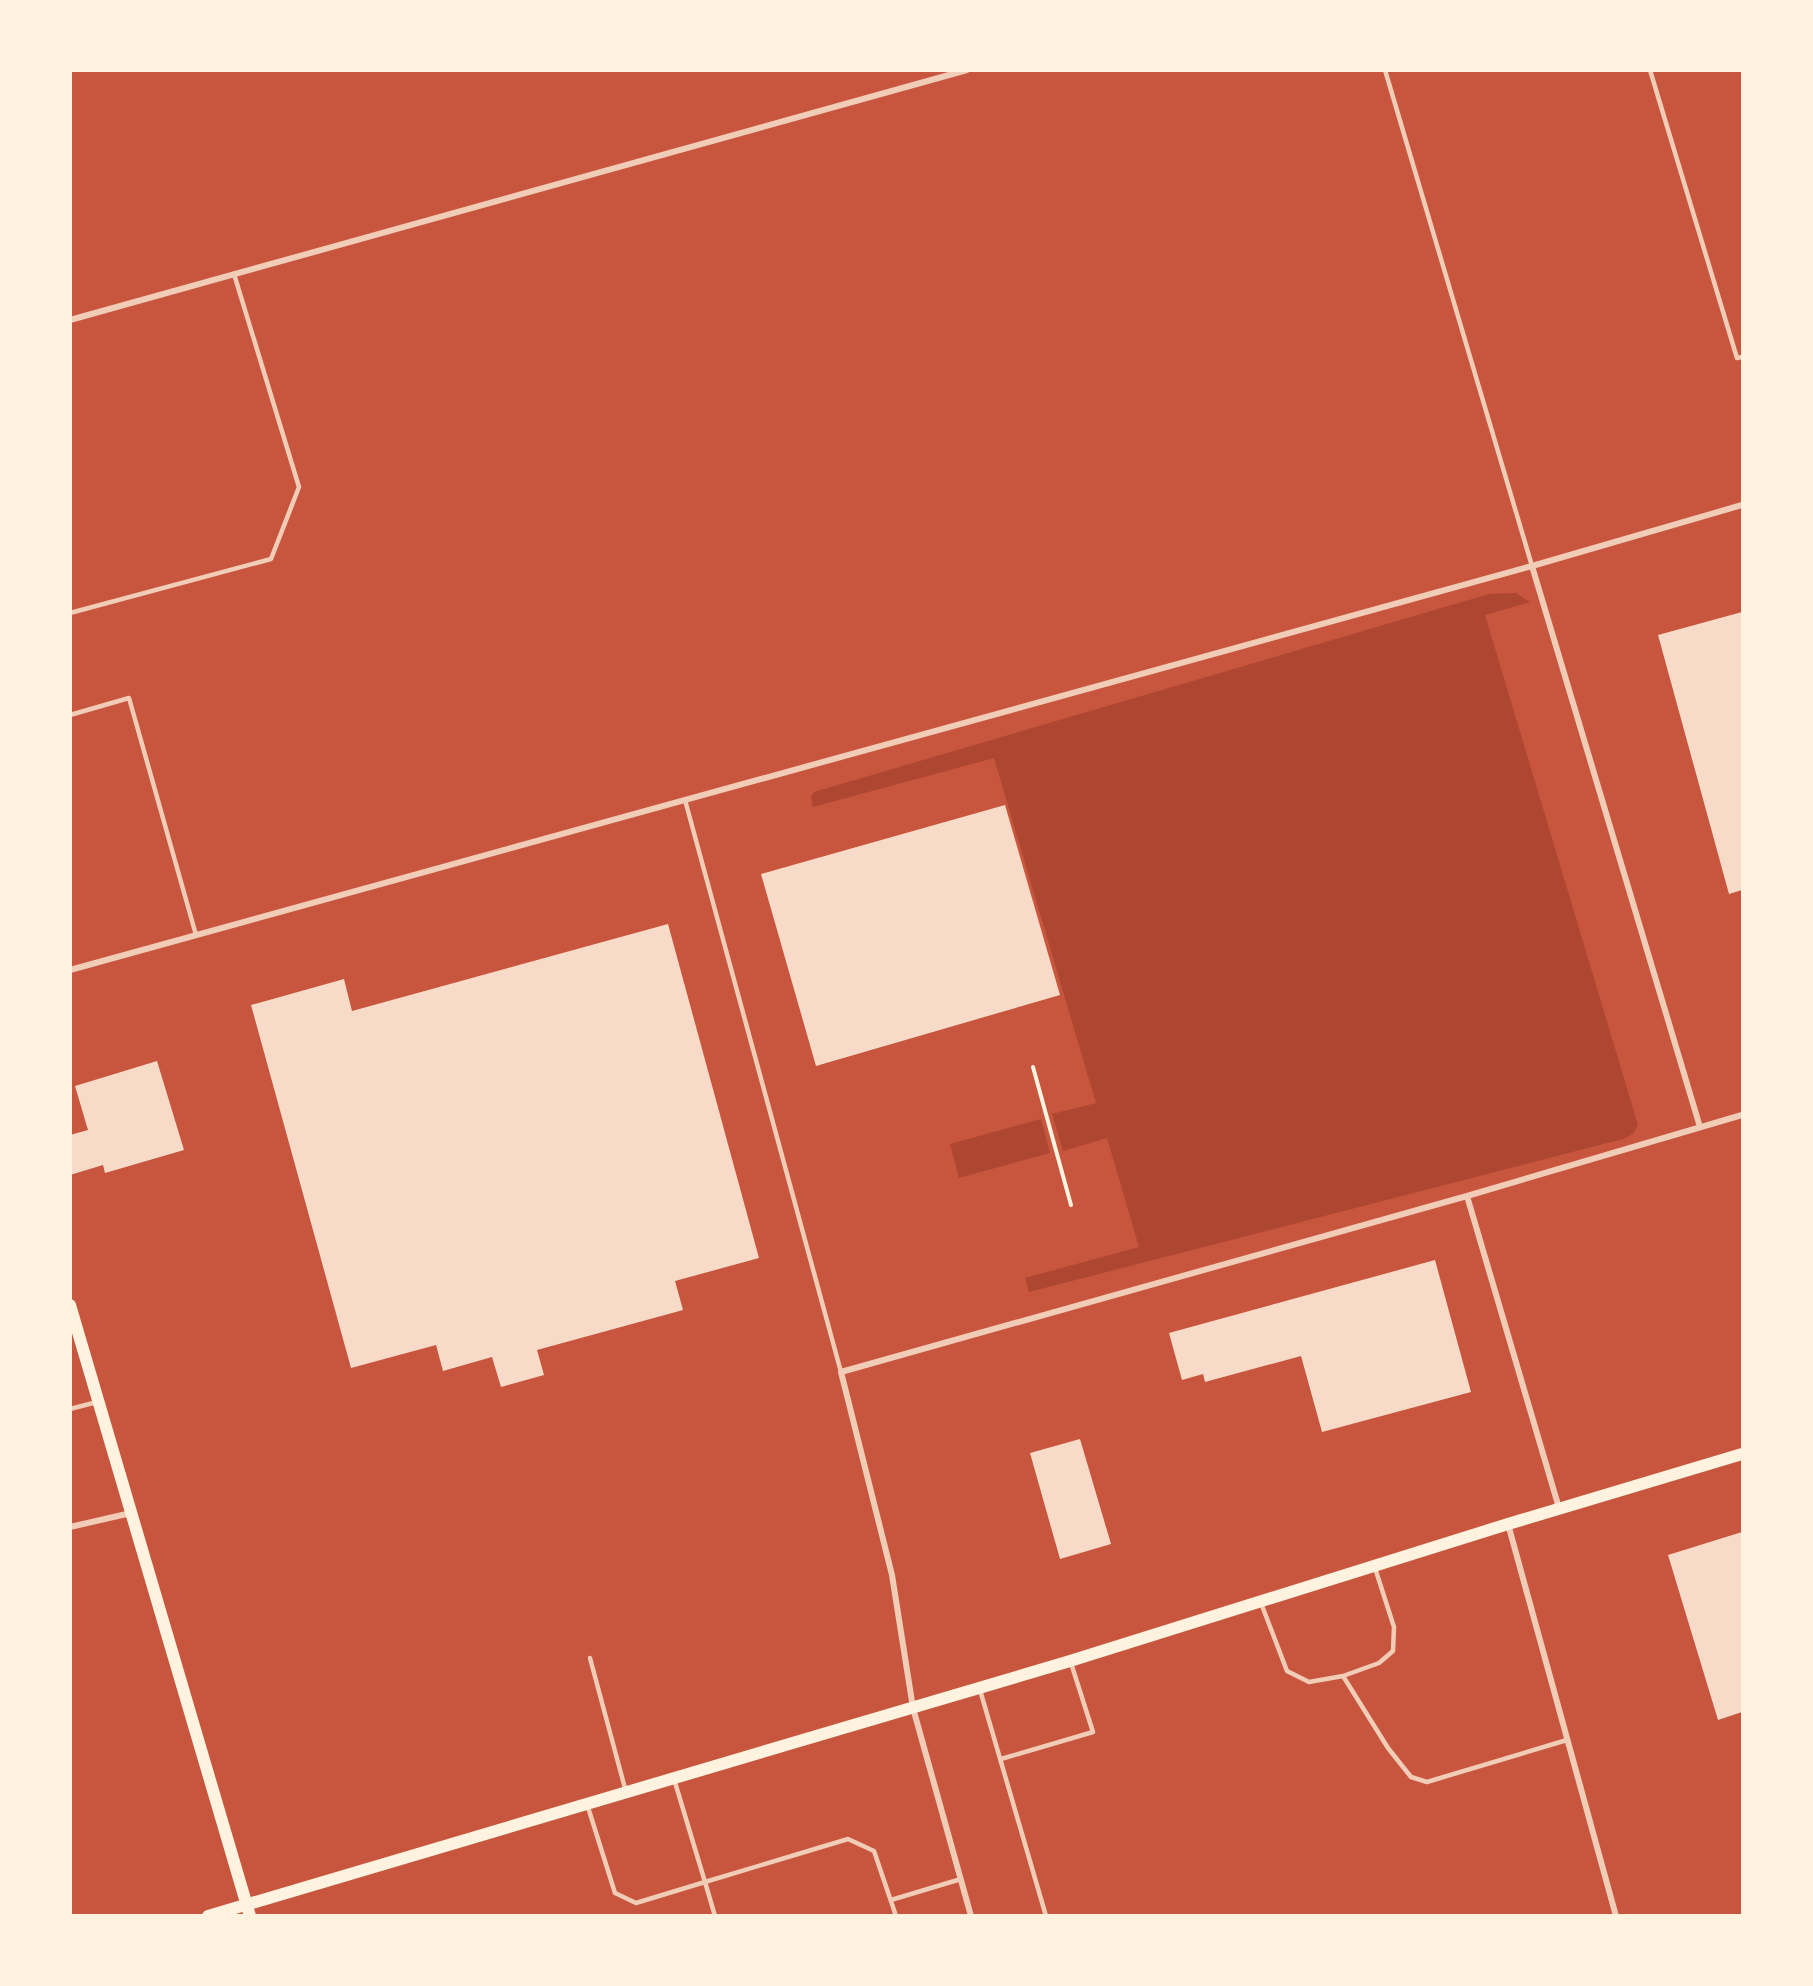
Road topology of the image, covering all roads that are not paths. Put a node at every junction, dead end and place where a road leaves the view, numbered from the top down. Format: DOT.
graph roads {
  1 [pos="967,70"];
  2 [pos="1385,70"];
  3 [pos="1650,70"];
  4 [pos="234,274"];
  5 [pos="70,320"];
  6 [pos="1743,357"];
  7 [pos="1743,505"];
  8 [pos="1532,566"];
  9 [pos="70,613"];
  10 [pos="70,715"];
  11 [pos="685,800"];
  12 [pos="196,935"];
  13 [pos="70,970"];
  14 [pos="1743,1115"];
  15 [pos="1700,1127"];
  16 [pos="1467,1196"];
  17 [pos="70,1305"];
  18 [pos="841,1372"];
  19 [pos="99,1401"];
  20 [pos="70,1409"];
  21 [pos="1743,1454"];
  22 [pos="1559,1508"];
  23 [pos="131,1513"];
  24 [pos="1508,1524"];
  25 [pos="70,1527"];
  26 [pos="1375,1566"];
  27 [pos="1261,1602"];
  28 [pos="590,1658"];
  29 [pos="1070,1661"];
  30 [pos="1343,1676"];
  31 [pos="979,1687"];
  32 [pos="913,1708"];
  33 [pos="1568,1740"];
  34 [pos="1000,1759"];
  35 [pos="674,1779"];
  36 [pos="626,1792"];
  37 [pos="587,1804"];
  38 [pos="961,1879"];
  39 [pos="705,1882"];
  40 [pos="891,1899"];
  41 [pos="248,1910"];
  42 [pos="208,1916"];
  43 [pos="715,1916"];
  44 [pos="896,1916"];
  45 [pos="971,1916"];
  46 [pos="1046,1916"];
  47 [pos="1616,1916"];
  1 -- 4 [label="street"];
  2 -- 8 [label="lane"];
  3 -- 6 [label="lane"];
  4 -- 5 [label="street"];
  4 -- 9 [label="lane"];
  7 -- 8 [label="street"];
  8 -- 11 [label="street"];
  8 -- 15 [label="street"];
  10 -- 12 [label="lane"];
  11 -- 12 [label="street"];
  11 -- 18 [label="lane"];
  12 -- 13 [label="street"];
  14 -- 15 [label="street"];
  15 -- 16 [label="street"];
  16 -- 18 [label="street"];
  16 -- 22 [label="street"];
  17 -- 19 [label="main road"];
  18 -- 32 [label="street"];
  19 -- 20 [label="lane"];
  19 -- 23 [label="main road"];
  21 -- 22 [label="main road"];
  22 -- 24 [label="main road"];
  23 -- 25 [label="street"];
  23 -- 41 [label="main road"];
  24 -- 26 [label="main road"];
  24 -- 33 [label="street"];
  26 -- 27 [label="main road"];
  26 -- 30 [label="lane"];
  27 -- 29 [label="main road"];
  27 -- 30 [label="lane"];
  28 -- 36 [label="lane"];
  29 -- 31 [label="main road"];
  29 -- 34 [label="lane"];
  30 -- 33 [label="lane"];
  31 -- 32 [label="main road"];
  31 -- 34 [label="lane"];
  32 -- 35 [label="main road"];
  32 -- 38 [label="street"];
  33 -- 47 [label="street"];
  34 -- 46 [label="lane"];
  35 -- 36 [label="main road"];
  35 -- 39 [label="lane"];
  36 -- 37 [label="main road"];
  37 -- 39 [label="lane"];
  37 -- 41 [label="main road"];
  38 -- 40 [label="lane"];
  38 -- 45 [label="street"];
  39 -- 40 [label="lane"];
  39 -- 43 [label="lane"];
  40 -- 44 [label="lane"];
  41 -- 42 [label="main road"];
}
